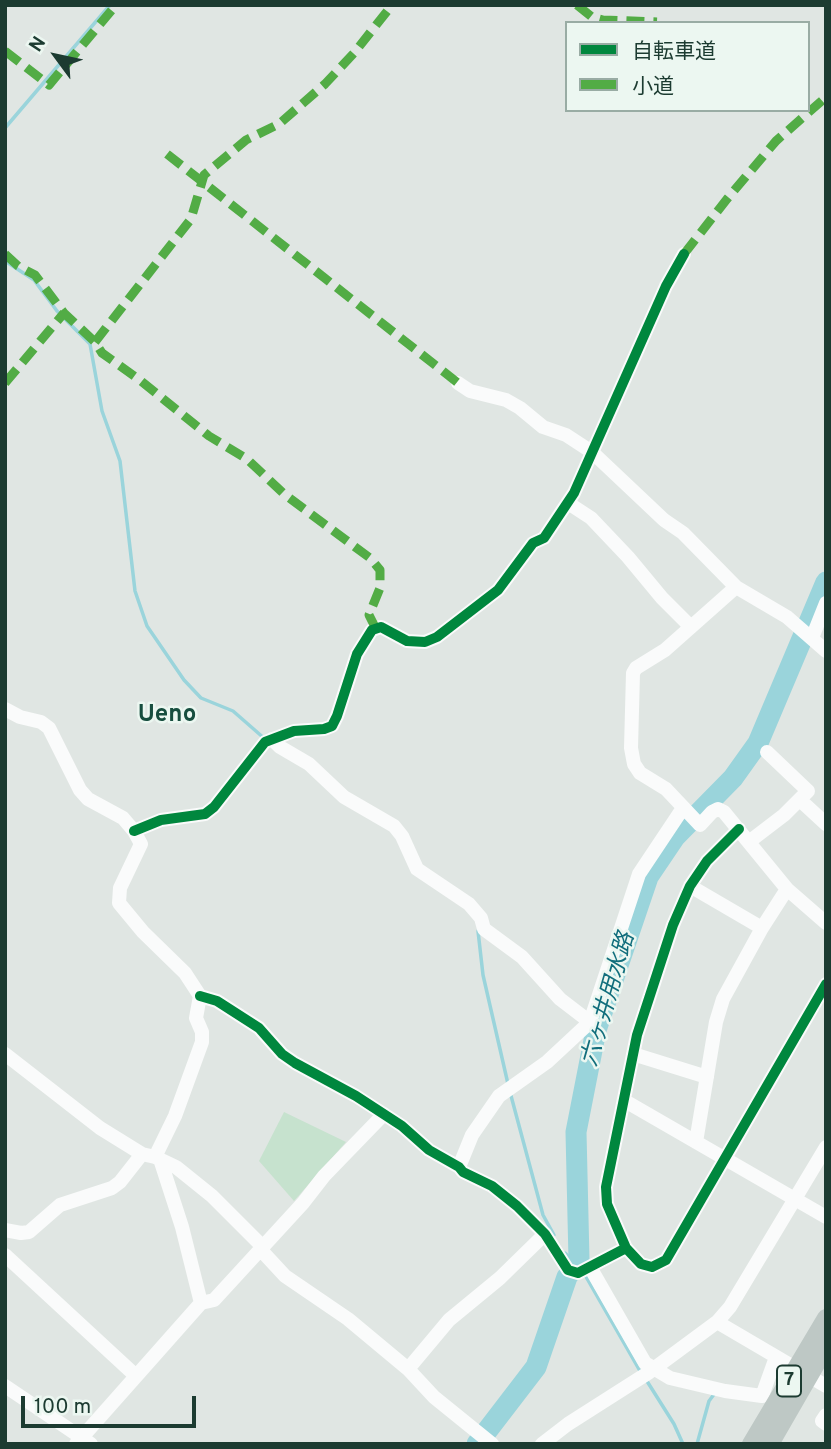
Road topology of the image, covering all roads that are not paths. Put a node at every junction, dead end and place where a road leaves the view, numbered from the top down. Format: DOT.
graph roads {
  1 [pos="684,254"];
  2 [pos="458,383"];
  3 [pos="592,452"];
  4 [pos="568,503"];
  5 [pos="736,587"];
  6 [pos="826,603"];
  7 [pos="691,627"];
  8 [pos="807,634"];
  9 [pos="826,651"];
  10 [pos="5,709"];
  11 [pos="269,740"];
  12 [pos="767,751"];
  13 [pos="800,800"];
  14 [pos="689,814"];
  15 [pos="826,824"];
  16 [pos="739,830"];
  17 [pos="134,831"];
  18 [pos="750,841"];
  19 [pos="690,886"];
  20 [pos="787,889"];
  21 [pos="826,923"];
  22 [pos="762,928"];
  23 [pos="826,984"];
  24 [pos="200,996"];
  25 [pos="590,1022"];
  26 [pos="5,1054"];
  27 [pos="634,1054"];
  28 [pos="707,1077"];
  29 [pos="625,1101"];
  30 [pos="384,1114"];
  31 [pos="696,1142"];
  32 [pos="826,1147"];
  33 [pos="152,1157"];
  34 [pos="724,1159"];
  35 [pos="459,1167"];
  36 [pos="796,1199"];
  37 [pos="826,1217"];
  38 [pos="5,1230"];
  39 [pos="545,1234"];
  40 [pos="261,1248"];
  41 [pos="626,1248"];
  42 [pos="5,1255"];
  43 [pos="580,1270"];
  44 [pos="201,1303"];
  45 [pos="826,1318"];
  46 [pos="717,1322"];
  47 [pos="826,1347"];
  48 [pos="776,1357"];
  49 [pos="408,1368"];
  50 [pos="803,1373"];
  51 [pos="646,1374"];
  52 [pos="136,1376"];
  53 [pos="5,1386"];
  54 [pos="826,1386"];
  55 [pos="826,1415"];
  56 [pos="826,1424"];
  57 [pos="484,1437"];
  58 [pos="83,1442"];
  59 [pos="468,1444"];
  60 [pos="542,1444"];
  61 [pos="751,1444"];
  62 [pos="769,1444"];
  1 -- 3 [label="street"];
  2 -- 3 [label="street"];
  3 -- 4 [label="street"];
  3 -- 5 [label="street"];
  4 -- 7 [label="street"];
  4 -- 11 [label="street"];
  5 -- 7 [label="street"];
  5 -- 8 [label="street"];
  6 -- 8 [label="street"];
  7 -- 14 [label="street"];
  8 -- 9 [label="street"];
  10 -- 17 [label="street"];
  11 -- 17 [label="street"];
  11 -- 25 [label="street"];
  12 -- 13 [label="street"];
  13 -- 15 [label="street"];
  13 -- 18 [label="street"];
  14 -- 16 [label="street"];
  14 -- 25 [label="street"];
  16 -- 18 [label="street"];
  16 -- 19 [label="street"];
  17 -- 24 [label="street"];
  18 -- 20 [label="street"];
  19 -- 22 [label="street"];
  19 -- 27 [label="street"];
  20 -- 21 [label="street"];
  20 -- 22 [label="street"];
  22 -- 28 [label="street"];
  23 -- 34 [label="street"];
  24 -- 30 [label="street"];
  24 -- 33 [label="street"];
  25 -- 35 [label="street"];
  26 -- 33 [label="street"];
  27 -- 28 [label="street"];
  27 -- 29 [label="street"];
  28 -- 31 [label="street"];
  29 -- 31 [label="street"];
  29 -- 41 [label="street"];
  30 -- 35 [label="street"];
  30 -- 40 [label="street"];
  31 -- 34 [label="street"];
  32 -- 36 [label="street"];
  33 -- 38 [label="street"];
  33 -- 40 [label="street"];
  33 -- 44 [label="street"];
  34 -- 36 [label="street"];
  34 -- 41 [label="street"];
  35 -- 39 [label="street"];
  36 -- 37 [label="street"];
  36 -- 46 [label="street"];
  39 -- 43 [label="street"];
  39 -- 49 [label="street"];
  40 -- 44 [label="street"];
  40 -- 49 [label="street"];
  41 -- 43 [label="street"];
  42 -- 52 [label="street"];
  43 -- 51 [label="street"];
  44 -- 52 [label="street"];
  45 -- 50 [label="main road, 7"];
  46 -- 48 [label="street"];
  46 -- 51 [label="street"];
  47 -- 50 [label="main road, 7"];
  48 -- 50 [label="street"];
  48 -- 51 [label="street"];
  49 -- 57 [label="street"];
  50 -- 54 [label="street"];
  50 -- 61 [label="main road, 7"];
  50 -- 62 [label="main road, 7"];
  51 -- 60 [label="street"];
  52 -- 58 [label="street"];
  53 -- 58 [label="street"];
  55 -- 56 [label="street"];
  57 -- 59 [label="street"];
}
